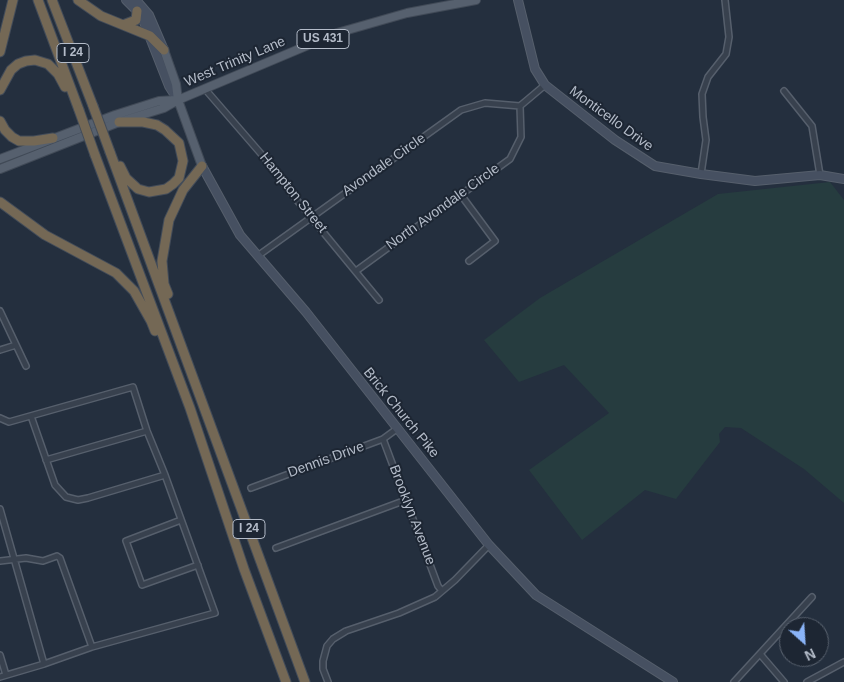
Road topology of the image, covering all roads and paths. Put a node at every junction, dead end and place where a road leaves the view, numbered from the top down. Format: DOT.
graph roads {
  1 [pos="13,0"];
  2 [pos="38,0"];
  3 [pos="52,0"];
  4 [pos="78,0"];
  5 [pos="126,0"];
  6 [pos="136,0"];
  7 [pos="476,0"];
  8 [pos="518,0"];
  9 [pos="725,0"];
  10 [pos="137,10"];
  11 [pos="123,25"];
  12 [pos="150,36"];
  13 [pos="164,50"];
  14 [pos="0,52"];
  15 [pos="545,85"];
  16 [pos="205,89"];
  17 [pos="0,90"];
  18 [pos="784,91"];
  19 [pos="178,100"];
  20 [pos="75,101"];
  21 [pos="520,106"];
  22 [pos="0,121"];
  23 [pos="119,122"];
  24 [pos="54,138"];
  25 [pos="110,152"];
  26 [pos="0,159"];
  27 [pos="202,166"];
  28 [pos="0,169"];
  29 [pos="701,174"];
  30 [pos="820,175"];
  31 [pos="844,179"];
  32 [pos="461,195"];
  33 [pos="0,202"];
  34 [pos="311,217"];
  35 [pos="259,255"];
  36 [pos="469,261"];
  37 [pos="356,271"];
  38 [pos="379,300"];
  39 [pos="0,312"];
  40 [pos="16,345"];
  41 [pos="0,350"];
  42 [pos="26,366"];
  43 [pos="192,376"];
  44 [pos="190,408"];
  45 [pos="31,416"];
  46 [pos="0,418"];
  47 [pos="398,428"];
  48 [pos="147,431"];
  49 [pos="383,439"];
  50 [pos="46,460"];
  51 [pos="164,475"];
  52 [pos="251,488"];
  53 [pos="406,500"];
  54 [pos="0,509"];
  55 [pos="181,520"];
  56 [pos="489,545"];
  57 [pos="276,548"];
  58 [pos="15,558"];
  59 [pos="0,561"];
  60 [pos="198,565"];
  61 [pos="442,591"];
  62 [pos="812,597"];
  63 [pos="92,647"];
  64 [pos="760,654"];
  65 [pos="0,655"];
  66 [pos="844,662"];
  67 [pos="44,664"];
  68 [pos="3,676"];
  69 [pos="286,682"];
  70 [pos="305,682"];
  71 [pos="328,682"];
  72 [pos="673,682"];
  73 [pos="734,682"];
  74 [pos="784,682"];
  75 [pos="807,682"];
  1 -- 14 [label="highway"];
  2 -- 20 [label="highway, I 24"];
  3 -- 25 [label="highway, I 24, bridge"];
  4 -- 11 [label="highway"];
  5 -- 10 [label="main road, Brick Church Pike"];
  6 -- 13 [label="main road, Brick Church Pike"];
  7 -- 16 [label="main road, West Trinity Lane / US 431"];
  8 -- 15 [label="main road, Monticello Drive"];
  9 -- 29 [label="street"];
  10 -- 11 [label="highway"];
  10 -- 12 [label="main road, Brick Church Pike"];
  11 -- 12 [label="highway"];
  12 -- 13 [label="highway"];
  12 -- 19 [label="main road, Brick Church Pike"];
  13 -- 19 [label="main road, Brick Church Pike"];
  15 -- 21 [label="street"];
  15 -- 29 [label="main road, Monticello Drive"];
  16 -- 19 [label="main road, West Trinity Lane / US 431"];
  16 -- 34 [label="street, Hampton Street"];
  17 -- 20 [label="highway"];
  18 -- 30 [label="street"];
  19 -- 23 [label="main road, West Trinity Lane / US 431"];
  19 -- 24 [label="main road, West Trinity Lane / US 431"];
  19 -- 27 [label="main road, Brick Church Pike"];
  20 -- 44 [label="highway, I 24, bridge"];
  21 -- 32 [label="street, North Avondale Circle"];
  21 -- 34 [label="street, Avondale Circle"];
  22 -- 24 [label="highway"];
  23 -- 25 [label="highway"];
  23 -- 28 [label="main road, West Trinity Lane / US 431"];
  24 -- 26 [label="main road, West Trinity Lane / US 431"];
  25 -- 43 [label="highway, I 24"];
  27 -- 35 [label="main road, Brick Church Pike"];
  27 -- 43 [label="highway"];
  29 -- 30 [label="main road, Monticello Drive"];
  30 -- 31 [label="main road, Monticello Drive"];
  32 -- 36 [label="street"];
  32 -- 37 [label="street, North Avondale Circle"];
  33 -- 44 [label="highway"];
  34 -- 35 [label="street, Avondale Circle"];
  34 -- 37 [label="street, Hampton Street"];
  35 -- 47 [label="main road, Brick Church Pike"];
  37 -- 38 [label="street, Hampton Street"];
  39 -- 40 [label="street"];
  40 -- 41 [label="street"];
  40 -- 42 [label="street"];
  43 -- 70 [label="highway, I 24"];
  44 -- 69 [label="highway, I 24"];
  45 -- 46 [label="street"];
  45 -- 48 [label="street"];
  45 -- 50 [label="street"];
  47 -- 49 [label="street, Dennis Drive"];
  47 -- 56 [label="main road, Brick Church Pike"];
  48 -- 50 [label="street"];
  48 -- 51 [label="street"];
  49 -- 52 [label="street, Dennis Drive"];
  49 -- 53 [label="street, Brooklyn Avenue"];
  50 -- 51 [label="street"];
  51 -- 55 [label="street"];
  53 -- 57 [label="street"];
  53 -- 61 [label="street, Brooklyn Avenue"];
  54 -- 58 [label="street"];
  55 -- 60 [label="street"];
  55 -- 60 [label="street"];
  56 -- 61 [label="street"];
  56 -- 72 [label="main road, Brick Church Pike"];
  58 -- 59 [label="street"];
  58 -- 63 [label="street"];
  58 -- 67 [label="street"];
  60 -- 63 [label="street"];
  61 -- 71 [label="street"];
  62 -- 64 [label="street"];
  63 -- 67 [label="street"];
  64 -- 73 [label="street"];
  64 -- 74 [label="street"];
  65 -- 68 [label="street"];
  66 -- 75 [label="street"];
  67 -- 68 [label="street"];
}
